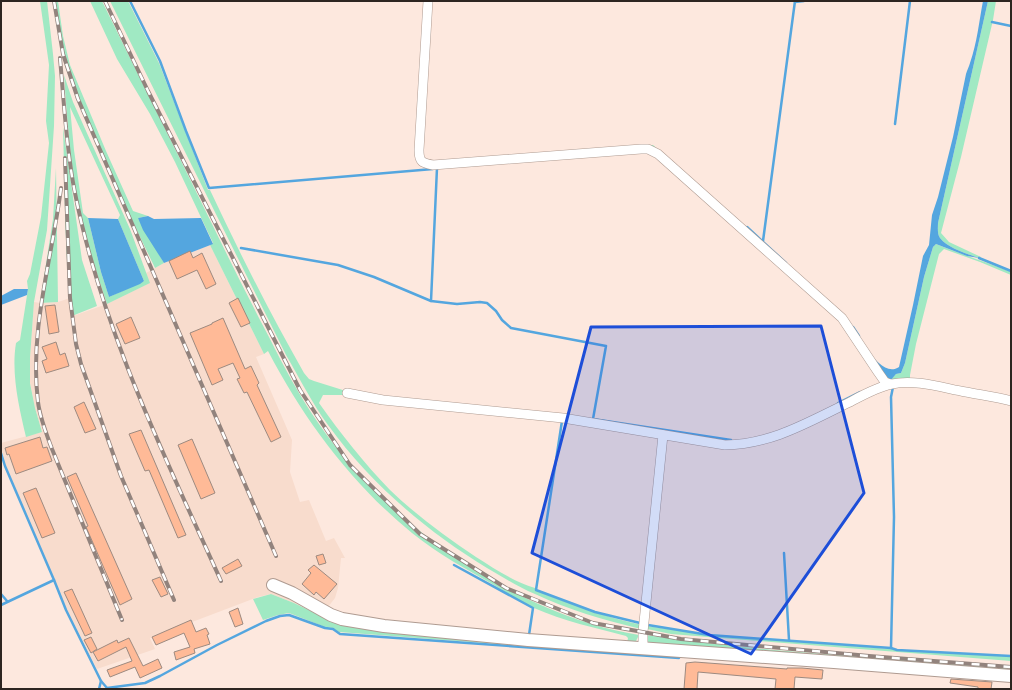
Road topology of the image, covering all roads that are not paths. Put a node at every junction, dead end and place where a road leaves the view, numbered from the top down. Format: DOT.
graph roads {
  1 [pos="428,1"];
  2 [pos="890,384"];
  3 [pos="347,394"];
  4 [pos="1011,401"];
  5 [pos="663,435"];
  6 [pos="273,585"];
  7 [pos="643,649"];
  8 [pos="1011,676"];
  1 -- 2 [label="street"];
  2 -- 4 [label="street"];
  2 -- 5 [label="street"];
  3 -- 5 [label="street"];
  5 -- 7 [label="street"];
  6 -- 7 [label="street"];
  7 -- 8 [label="street"];
}
